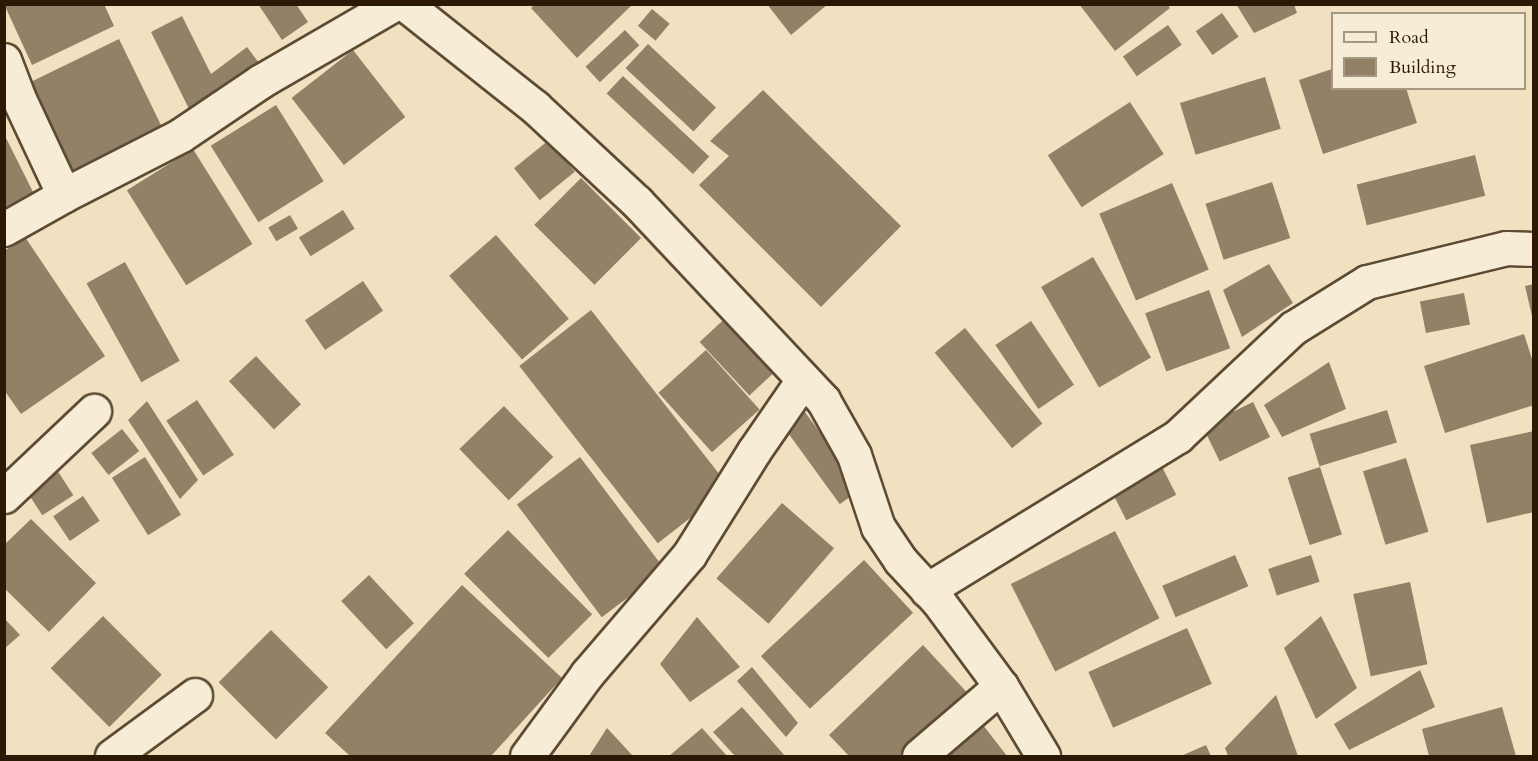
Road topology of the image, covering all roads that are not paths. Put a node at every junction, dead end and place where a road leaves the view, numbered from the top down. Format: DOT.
graph roads {
  1 [pos="394,4"];
  2 [pos="405,4"];
  3 [pos="4,60"];
  4 [pos="64,195"];
  5 [pos="4,229"];
  6 [pos="1533,249"];
  7 [pos="803,380"];
  8 [pos="94,411"];
  9 [pos="4,496"];
  10 [pos="927,590"];
  11 [pos="1001,686"];
  12 [pos="195,696"];
  13 [pos="112,756"];
  14 [pos="527,756"];
  15 [pos="919,756"];
  16 [pos="1043,756"];
  1 -- 4 [label="street"];
  2 -- 7 [label="street"];
  3 -- 4 [label="street"];
  4 -- 5 [label="street"];
  6 -- 10 [label="street"];
  7 -- 10 [label="street"];
  7 -- 14 [label="street"];
  8 -- 9 [label="street"];
  10 -- 11 [label="street"];
  11 -- 15 [label="street"];
  11 -- 16 [label="street"];
  12 -- 13 [label="street"];
}
